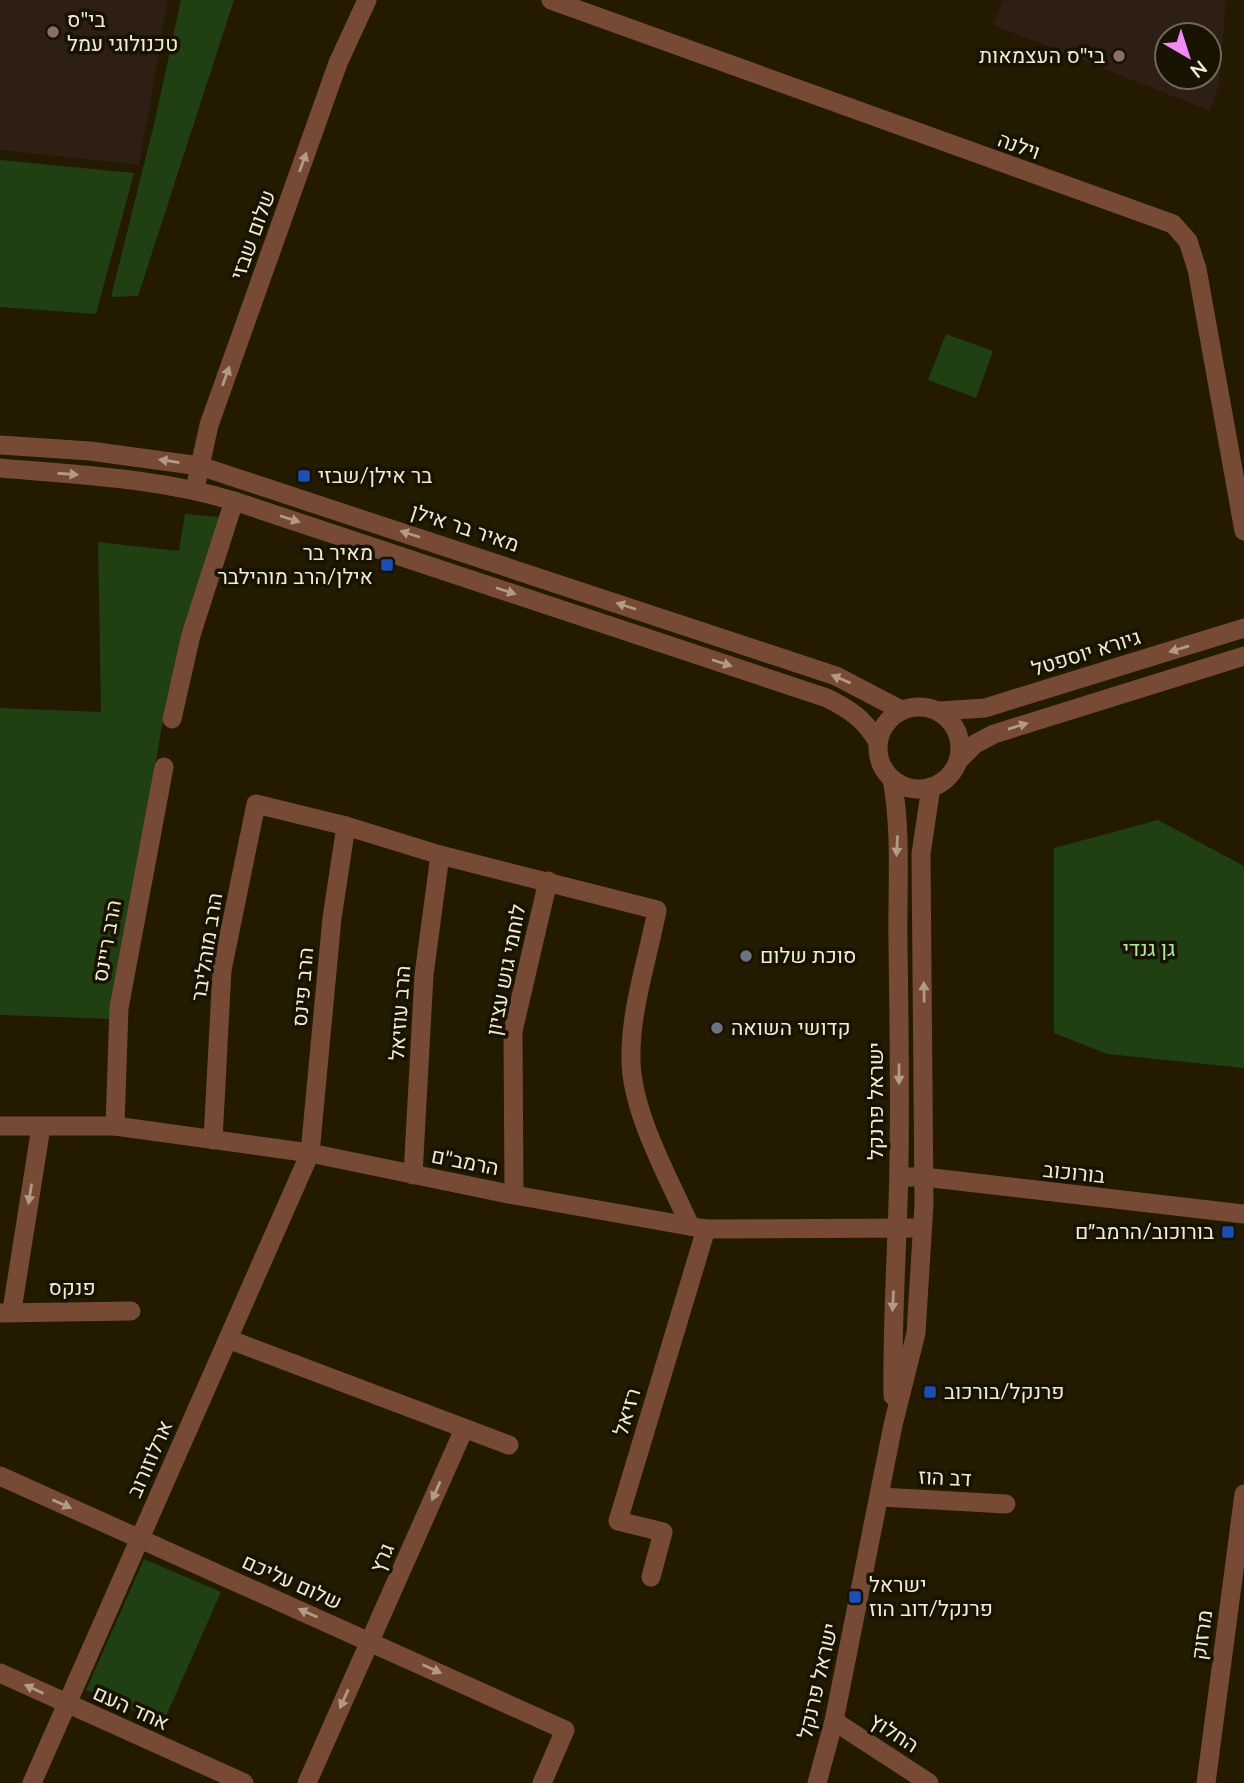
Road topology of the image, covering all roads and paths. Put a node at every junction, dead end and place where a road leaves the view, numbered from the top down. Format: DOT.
graph roads {
  1 [pos="367,0"];
  2 [pos="551,0"];
  3 [pos="0,444"];
  4 [pos="200,466"];
  5 [pos="0,468"];
  6 [pos="195,489"];
  7 [pos="234,501"];
  8 [pos="1244,531"];
  9 [pos="1244,628"];
  10 [pos="1244,656"];
  11 [pos="901,710"];
  12 [pos="940,712"];
  13 [pos="172,719"];
  14 [pos="878,741"];
  15 [pos="960,759"];
  16 [pos="164,767"];
  17 [pos="892,779"];
  18 [pos="931,788"];
  19 [pos="346,826"];
  20 [pos="440,855"];
  21 [pos="548,881"];
  22 [pos="0,1126"];
  23 [pos="115,1126"];
  24 [pos="41,1127"];
  25 [pos="213,1140"];
  26 [pos="310,1153"];
  27 [pos="412,1175"];
  28 [pos="898,1177"];
  29 [pos="924,1177"];
  30 [pos="513,1195"];
  31 [pos="1244,1214"];
  32 [pos="897,1227"];
  33 [pos="698,1228"];
  34 [pos="922,1228"];
  35 [pos="131,1311"];
  36 [pos="6,1312"];
  37 [pos="228,1339"];
  38 [pos="893,1425"];
  39 [pos="464,1429"];
  40 [pos="509,1445"];
  41 [pos="0,1476"];
  42 [pos="1244,1494"];
  43 [pos="881,1497"];
  44 [pos="1006,1504"];
  45 [pos="139,1540"];
  46 [pos="651,1577"];
  47 [pos="370,1641"];
  48 [pos="0,1673"];
  49 [pos="67,1704"];
  50 [pos="834,1721"];
  51 [pos="32,1783"];
  52 [pos="244,1783"];
  53 [pos="307,1783"];
  54 [pos="542,1783"];
  55 [pos="817,1783"];
  56 [pos="929,1783"];
  57 [pos="1206,1783"];
  4 -- 1 [label="street, שלום שבזי, one-way"];
  2 -- 8 [label="street, וילנה"];
  4 -- 3 [label="street, מאיר בר אילן, one-way"];
  4 -- 6 [label="street, שלום שבזי"];
  11 -- 4 [label="street, מאיר בר אילן, one-way"];
  5 -- 6 [label="street, one-way"];
  6 -- 7 [label="street"];
  7 -- 13 [label="street"];
  7 -- 14 [label="street, one-way"];
  9 -- 12 [label="street, גיורא יוספטל, one-way"];
  15 -- 10 [label="street, one-way"];
  11 -- 12 [label="street"];
  11 -- 14 [label="street"];
  12 -- 15 [label="street"];
  14 -- 17 [label="street"];
  15 -- 18 [label="street"];
  16 -- 23 [label="street, הרב ריינס"];
  17 -- 18 [label="street"];
  17 -- 28 [label="street, ישראל פרנקל, one-way"];
  29 -- 18 [label="street, ישראל פרנקל, one-way"];
  19 -- 20 [label="street"];
  19 -- 25 [label="street, הרב מוהליבר"];
  19 -- 26 [label="street, הרב פינס"];
  20 -- 21 [label="street"];
  20 -- 27 [label="street, הרב עוזיאל"];
  21 -- 30 [label="street, לוחמי גוש עציון"];
  21 -- 33 [label="street"];
  22 -- 24 [label="street, הרמב\"ם"];
  23 -- 24 [label="street, הרמב\"ם"];
  23 -- 25 [label="street, הרמב\"ם"];
  24 -- 36 [label="street, פנקס, one-way"];
  25 -- 26 [label="street, הרמב\"ם"];
  26 -- 27 [label="street, הרמב\"ם"];
  26 -- 37 [label="street, ארלוזורוב"];
  27 -- 30 [label="street, הרמב\"ם"];
  28 -- 29 [label="street, בורוכוב"];
  28 -- 32 [label="street, ישראל פרנקל"];
  29 -- 31 [label="street, בורוכוב"];
  29 -- 34 [label="street, ישראל פרנקל"];
  30 -- 33 [label="street, הרמב\"ם"];
  32 -- 33 [label="street, הרמב\"ם"];
  32 -- 34 [label="street, הרמב\"ם"];
  32 -- 38 [label="street, ישראל פרנקל, one-way"];
  33 -- 46 [label="street, רזיאל"];
  34 -- 38 [label="street, ישראל פרנקל"];
  35 -- 36 [label="street, פנקס"];
  37 -- 39 [label="street"];
  37 -- 45 [label="street, ארלוזורוב"];
  38 -- 43 [label="street, ישראל פרנקל"];
  39 -- 40 [label="street"];
  39 -- 47 [label="street, גרץ, one-way"];
  41 -- 45 [label="street, שלום עליכם, one-way"];
  42 -- 57 [label="street, מרזוק"];
  43 -- 44 [label="street, דב הוז"];
  43 -- 50 [label="street, ישראל פרנקל"];
  47 -- 45 [label="street, שלום עליכם, one-way"];
  45 -- 49 [label="street, ארלוזורוב"];
  47 -- 53 [label="street, גרץ, one-way"];
  47 -- 54 [label="street, שלום עליכם, one-way"];
  49 -- 48 [label="street, אחד העם, one-way"];
  49 -- 51 [label="street, ארלוזורוב"];
  49 -- 52 [label="street, אחד העם"];
  50 -- 55 [label="street, ישראל פרנקל"];
  50 -- 56 [label="street, החלוץ"];
}
